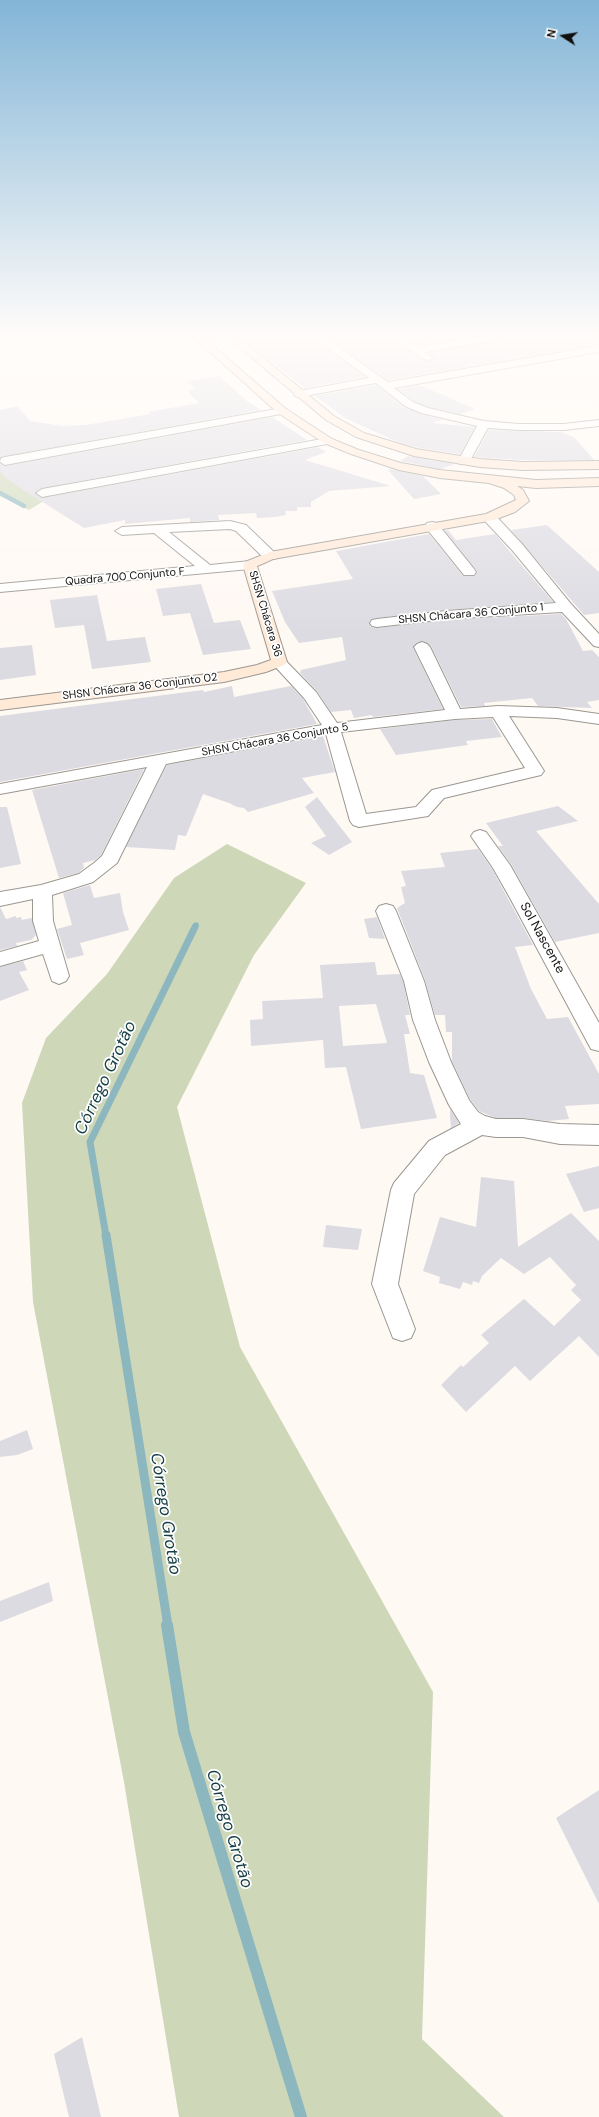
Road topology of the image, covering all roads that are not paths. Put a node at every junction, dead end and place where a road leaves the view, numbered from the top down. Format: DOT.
graph roads {
  1 [pos="145,436"];
  2 [pos="320,436"];
  3 [pos="363,436"];
  4 [pos="478,436"];
  5 [pos="328,441"];
  6 [pos="5,461"];
  7 [pos="464,461"];
  8 [pos="599,465"];
  9 [pos="490,480"];
  10 [pos="585,482"];
  11 [pos="599,482"];
  12 [pos="42,493"];
  13 [pos="518,500"];
  14 [pos="489,517"];
  15 [pos="432,526"];
  16 [pos="158,530"];
  17 [pos="122,531"];
  18 [pos="270,556"];
  19 [pos="250,566"];
  20 [pos="207,570"];
  21 [pos="469,572"];
  22 [pos="0,588"];
  23 [pos="566,607"];
  24 [pos="377,623"];
  25 [pos="599,643"];
  26 [pos="422,648"];
  27 [pos="279,662"];
  28 [pos="0,705"];
  29 [pos="498,711"];
  30 [pos="455,714"];
  31 [pos="599,719"];
  32 [pos="332,728"];
  33 [pos="159,760"];
  34 [pos="0,789"];
  35 [pos="480,836"];
  36 [pos="42,891"];
  37 [pos="0,899"];
  38 [pos="386,911"];
  39 [pos="50,945"];
  40 [pos="0,959"];
  41 [pos="59,976"];
  42 [pos="599,1043"];
  43 [pos="480,1125"];
  44 [pos="599,1135"];
  45 [pos="402,1329"];
  1 -- 6 [label="street"];
  2 -- 5 [label="street"];
  3 -- 7 [label="street"];
  4 -- 7 [label="street"];
  5 -- 9 [label="street"];
  5 -- 12 [label="street"];
  7 -- 8 [label="street"];
  9 -- 10 [label="street"];
  9 -- 13 [label="street"];
  10 -- 11 [label="street"];
  10 -- 13 [label="street"];
  13 -- 14 [label="street"];
  14 -- 15 [label="street"];
  14 -- 23 [label="street"];
  15 -- 18 [label="street"];
  15 -- 21 [label="street"];
  16 -- 17 [label="street"];
  16 -- 18 [label="street"];
  16 -- 20 [label="street"];
  18 -- 19 [label="street"];
  19 -- 20 [label="street, Quadra 700 Conjunto F"];
  19 -- 27 [label="street, SHSN Chácara 36"];
  20 -- 22 [label="street, Quadra 700 Conjunto F"];
  23 -- 24 [label="street, SHSN Chácara 36 Conjunto 1"];
  23 -- 25 [label="street"];
  26 -- 30 [label="street"];
  27 -- 28 [label="street, SHSN Chácara 36 Conjunto 02"];
  27 -- 32 [label="street"];
  29 -- 30 [label="street, SHSN Chácara 36 Conjunto 5"];
  29 -- 31 [label="street, SHSN Chácara 36 Conjunto 5"];
  29 -- 32 [label="street"];
  30 -- 32 [label="street, SHSN Chácara 36 Conjunto 5"];
  32 -- 33 [label="street, SHSN Chácara 36 Conjunto 5"];
  33 -- 34 [label="street, SHSN Chácara 36 Conjunto 5"];
  33 -- 36 [label="street"];
  35 -- 42 [label="street, Sol Nascente"];
  36 -- 37 [label="street"];
  36 -- 39 [label="street"];
  38 -- 43 [label="street"];
  39 -- 40 [label="street"];
  39 -- 41 [label="street"];
  43 -- 44 [label="street"];
  43 -- 45 [label="street"];
}
